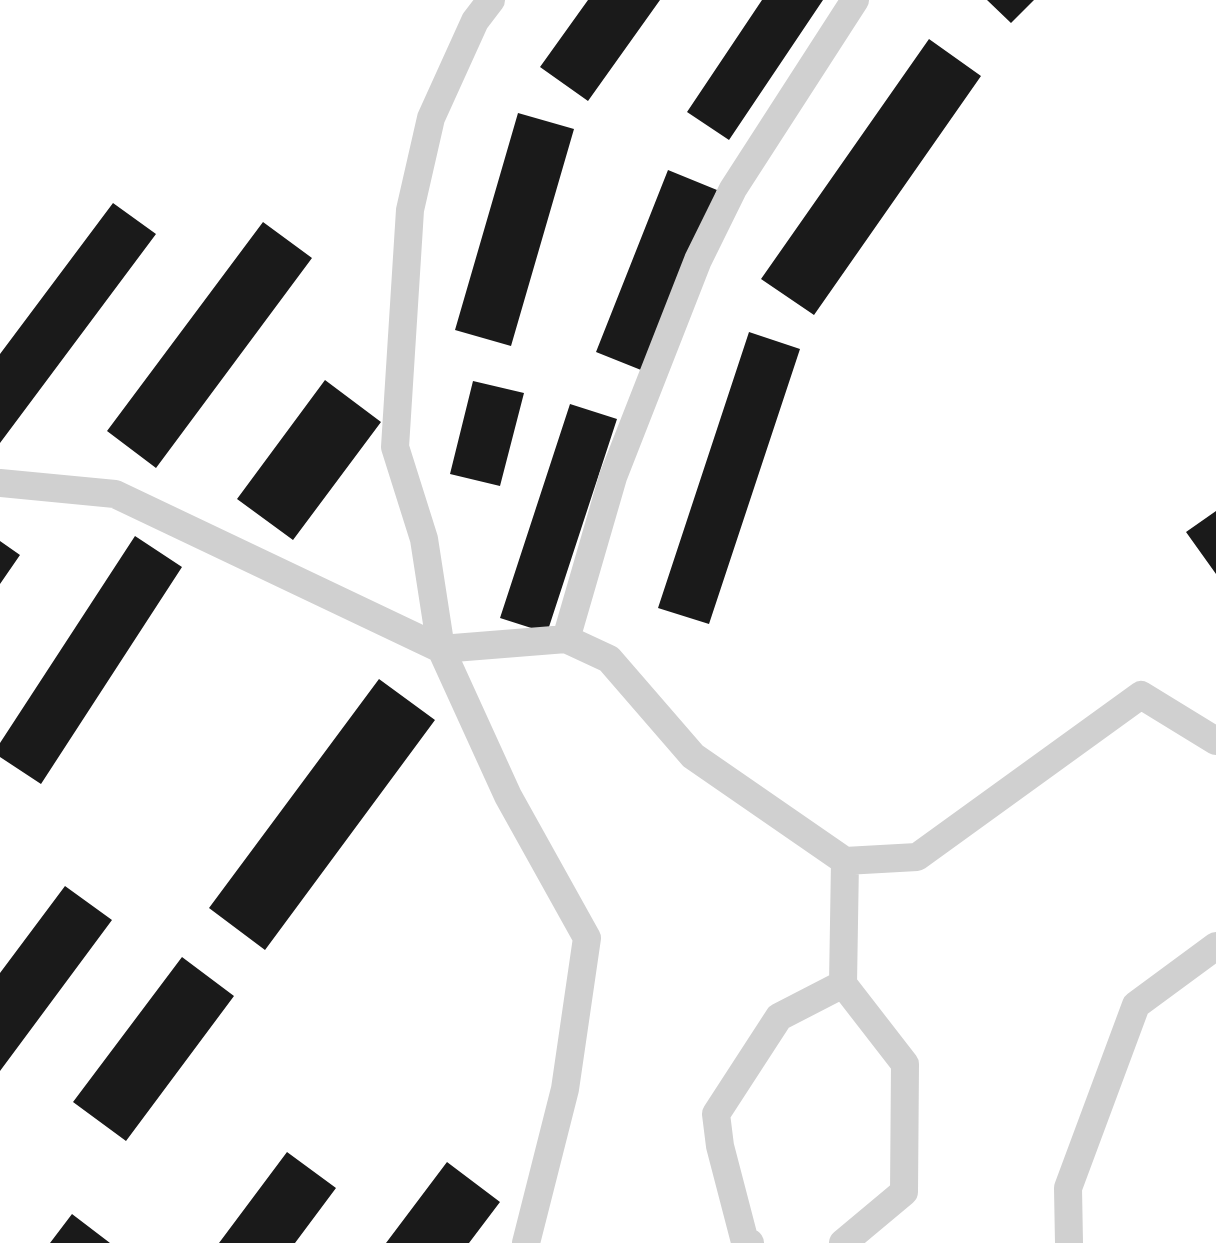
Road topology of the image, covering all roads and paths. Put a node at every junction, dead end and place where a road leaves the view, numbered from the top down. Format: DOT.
graph roads {
  1 [pos="491,0"];
  2 [pos="855,0"];
  3 [pos="0,483"];
  4 [pos="566,639"];
  5 [pos="441,650"];
  6 [pos="1216,741"];
  7 [pos="845,861"];
  8 [pos="1216,946"];
  9 [pos="843,984"];
  10 [pos="526,1243"];
  11 [pos="750,1243"];
  12 [pos="844,1243"];
  13 [pos="1069,1243"];
  1 -- 5 [label="street"];
  2 -- 4 [label="street"];
  3 -- 5 [label="street"];
  4 -- 5 [label="street"];
  4 -- 7 [label="street"];
  5 -- 10 [label="street"];
  6 -- 7 [label="street"];
  7 -- 9 [label="street"];
  8 -- 13 [label="street"];
  9 -- 11 [label="street"];
  9 -- 12 [label="street"];
}
